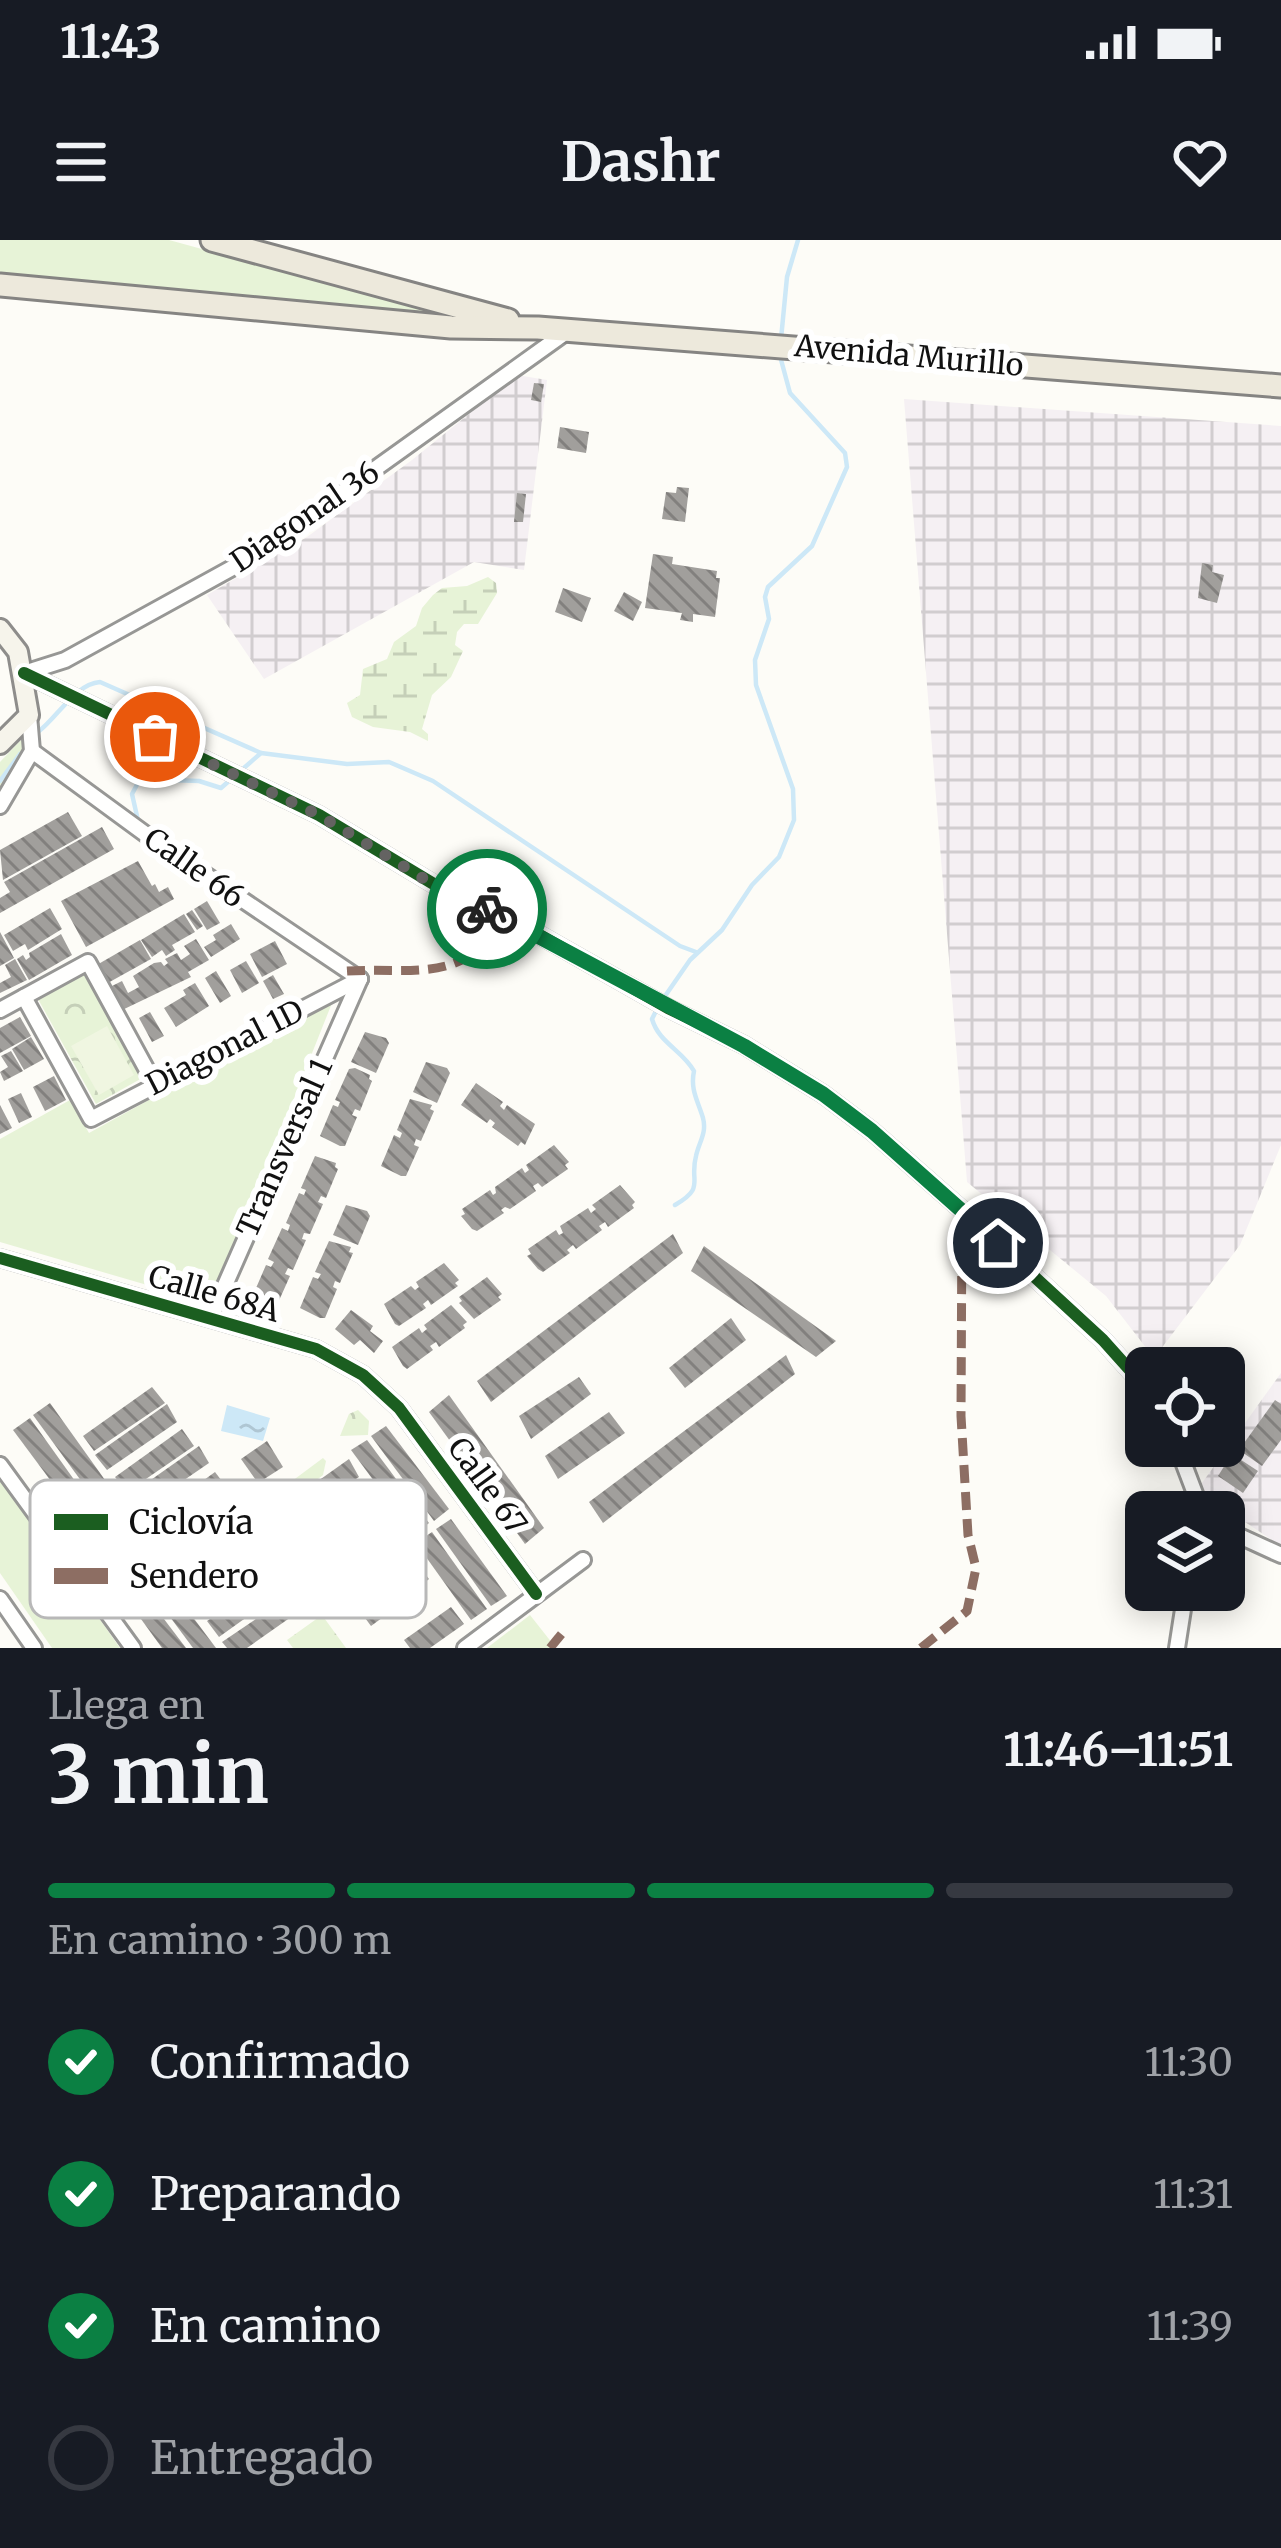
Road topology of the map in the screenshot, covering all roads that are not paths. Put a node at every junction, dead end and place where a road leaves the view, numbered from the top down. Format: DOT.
graph roads {
  1 [pos="212,240"];
  2 [pos="0,285"];
  3 [pos="538,328"];
  4 [pos="569,330"];
  5 [pos="1281,386"];
  6 [pos="0,629"];
  7 [pos="24,673"];
  8 [pos="29,715"];
  9 [pos="0,744"];
  10 [pos="32,751"];
  11 [pos="0,806"];
  12 [pos="360,979"];
  13 [pos="24,997"];
  14 [pos="0,1010"];
  15 [pos="154,1083"];
  16 [pos="0,1258"];
  17 [pos="211,1317"];
  18 [pos="1125,1365"];
  19 [pos="399,1408"];
  20 [pos="0,1465"];
  21 [pos="30,1506"];
  22 [pos="1245,1539"];
  23 [pos="1281,1555"];
  24 [pos="583,1560"];
  25 [pos="536,1594"];
  26 [pos="0,1599"];
  27 [pos="1183,1611"];
  28 [pos="111,1618"];
  29 [pos="34,1648"];
  30 [pos="133,1648"];
  31 [pos="465,1648"];
  32 [pos="1178,1648"];
  1 -- 3 [label="main road, Avenida Murillo"];
  2 -- 3 [label="main road, Avenida Murillo"];
  3 -- 4 [label="main road, Avenida Murillo"];
  4 -- 5 [label="main road, Avenida Murillo"];
  4 -- 7 [label="street, Diagonal 36"];
  6 -- 7 [label="street"];
  7 -- 8 [label="street"];
  7 -- 18 [label="street"];
  8 -- 9 [label="street"];
  8 -- 10 [label="street"];
  10 -- 11 [label="street"];
  10 -- 12 [label="street, Calle 66"];
  12 -- 15 [label="street, Diagonal 1D"];
  12 -- 17 [label="street, Transversal 1"];
  13 -- 14 [label="street"];
  13 -- 15 [label="street"];
  13 -- 15 [label="street, Diagonal 1D"];
  16 -- 17 [label="street, Calle 68A"];
  17 -- 19 [label="street, Calle 68A"];
  19 -- 25 [label="street, Calle 67"];
  20 -- 21 [label="street"];
  22 -- 23 [label="street"];
  24 -- 25 [label="street"];
  25 -- 31 [label="street"];
  26 -- 29 [label="street"];
  27 -- 32 [label="street"];
  28 -- 30 [label="street"];
}
